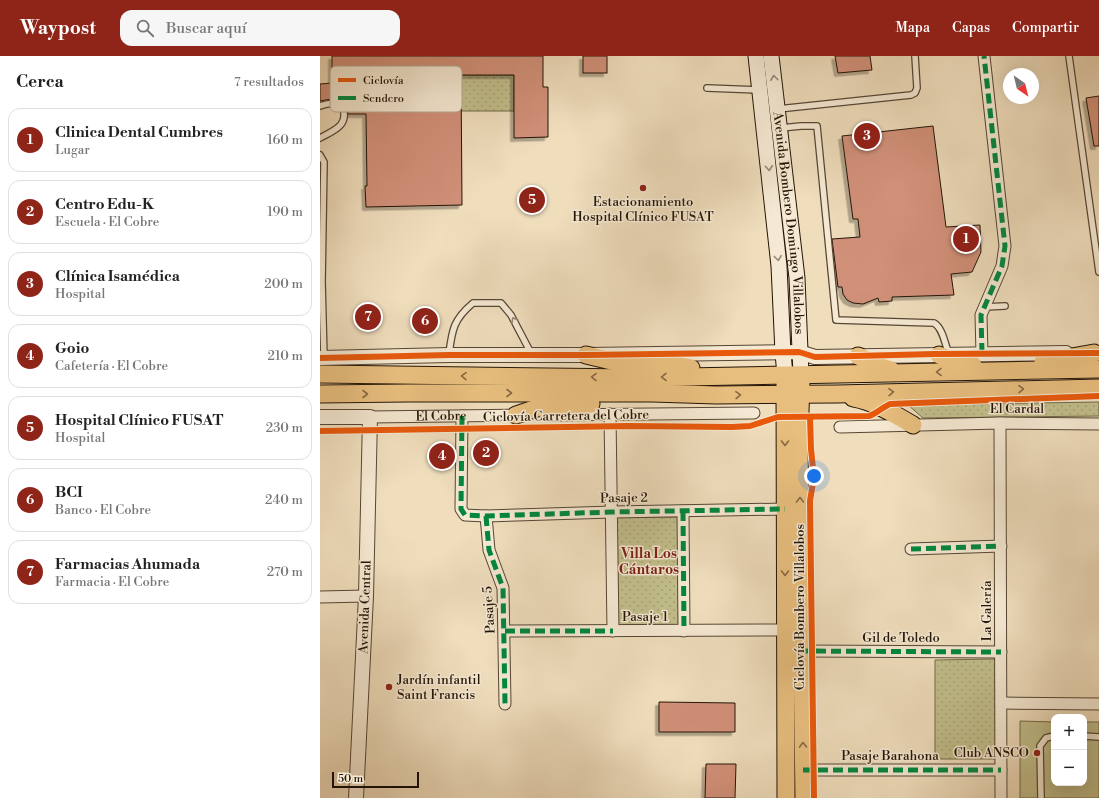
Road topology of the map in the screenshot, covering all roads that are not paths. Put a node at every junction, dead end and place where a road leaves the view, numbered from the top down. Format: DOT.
graph roads {
  1 [pos="756,56"];
  2 [pos="771,56"];
  3 [pos="915,56"];
  4 [pos="984,56"];
  5 [pos="1069,56"];
  6 [pos="708,88"];
  7 [pos="760,90"];
  8 [pos="330,103"];
  9 [pos="320,106"];
  10 [pos="778,109"];
  11 [pos="344,112"];
  12 [pos="772,129"];
  13 [pos="320,138"];
  14 [pos="320,155"];
  15 [pos="322,208"];
  16 [pos="1099,272"];
  17 [pos="1005,306"];
  18 [pos="984,307"];
  19 [pos="799,352"];
  20 [pos="783,353"];
  21 [pos="982,353"];
  22 [pos="1097,353"];
  23 [pos="449,355"];
  24 [pos="532,355"];
  25 [pos="586,355"];
  26 [pos="944,355"];
  27 [pos="858,356"];
  28 [pos="322,366"];
  29 [pos="1099,369"];
  30 [pos="1009,371"];
  31 [pos="905,373"];
  32 [pos="793,375"];
  33 [pos="710,377"];
  34 [pos="1099,388"];
  35 [pos="652,393"];
  36 [pos="323,394"];
  37 [pos="793,394"];
  38 [pos="837,394"];
  39 [pos="754,413"];
  40 [pos="610,414"];
  41 [pos="516,415"];
  42 [pos="462,416"];
  43 [pos="320,417"];
  44 [pos="370,417"];
  45 [pos="1000,423"];
  46 [pos="1099,424"];
  47 [pos="913,425"];
  48 [pos="840,427"];
  49 [pos="785,509"];
  50 [pos="683,511"];
  51 [pos="612,512"];
  52 [pos="486,516"];
  53 [pos="1001,546"];
  54 [pos="911,549"];
  55 [pos="366,596"];
  56 [pos="320,597"];
  57 [pos="786,630"];
  58 [pos="505,631"];
  59 [pos="613,631"];
  60 [pos="684,631"];
  61 [pos="801,651"];
  62 [pos="1001,652"];
  63 [pos="1001,703"];
  64 [pos="505,704"];
  65 [pos="1099,704"];
  66 [pos="1087,736"];
  67 [pos="1051,737"];
  68 [pos="1099,737"];
  69 [pos="803,770"];
  70 [pos="1001,770"];
  71 [pos="356,798"];
  72 [pos="786,798"];
  73 [pos="804,798"];
  74 [pos="1001,798"];
  75 [pos="1041,798"];
  1 -- 7 [label="main road, Avenida Bombero Domingo Villalobos"];
  10 -- 2 [label="main road, Avenida Bombero Domingo Villalobos, one-way"];
  3 -- 10 [label="lane"];
  4 -- 18 [label="street"];
  5 -- 16 [label="lane"];
  6 -- 7 [label="lane"];
  7 -- 12 [label="main road, Avenida Bombero Domingo Villalobos"];
  8 -- 9 [label="lane"];
  10 -- 12 [label="main road, Avenida Bombero Domingo Villalobos"];
  11 -- 13 [label="lane"];
  12 -- 19 [label="main road, Avenida Bombero Domingo Villalobos"];
  12 -- 20 [label="main road, Avenida Bombero Domingo Villalobos, one-way"];
  12 -- 26 [label="lane"];
  14 -- 15 [label="lane"];
  15 -- 28 [label="lane"];
  17 -- 18 [label="lane"];
  18 -- 21 [label="street"];
  19 -- 20 [label="street"];
  19 -- 27 [label="street"];
  19 -- 32 [label="main road, Avenida Bombero Domingo Villalobos"];
  20 -- 25 [label="street"];
  20 -- 32 [label="main road, Avenida Bombero Domingo Villalobos"];
  21 -- 22 [label="street"];
  21 -- 26 [label="street"];
  22 -- 30 [label="main road"];
  23 -- 24 [label="street"];
  24 -- 23 [label="lane, one-way"];
  23 -- 28 [label="street"];
  24 -- 25 [label="street"];
  25 -- 33 [label="main road"];
  26 -- 27 [label="street"];
  26 -- 30 [label="main road"];
  27 -- 31 [label="main road"];
  33 -- 28 [label="main road, one-way"];
  28 -- 36 [label="street"];
  29 -- 30 [label="main road"];
  30 -- 31 [label="main road, one-way"];
  31 -- 32 [label="main road"];
  32 -- 33 [label="main road"];
  32 -- 37 [label="main road, Avenida Bombero Domingo Villalobos"];
  38 -- 34 [label="main road, one-way"];
  36 -- 35 [label="main road, one-way"];
  35 -- 37 [label="main road, one-way"];
  35 -- 41 [label="main road"];
  37 -- 38 [label="main road"];
  37 -- 49 [label="main road, Avenida Bombero Domingo Villalobos, one-way"];
  61 -- 37 [label="main road, Avenida Bombero Domingo Villalobos, one-way"];
  38 -- 47 [label="main road"];
  39 -- 40 [label="street, El Cobre"];
  40 -- 41 [label="street, El Cobre"];
  40 -- 51 [label="street"];
  41 -- 42 [label="street, El Cobre"];
  42 -- 44 [label="street, El Cobre"];
  42 -- 52 [label="street, Pasaje 2"];
  43 -- 44 [label="street, El Cobre"];
  44 -- 55 [label="street, Avenida Central"];
  45 -- 46 [label="street, El Cardal"];
  45 -- 47 [label="street, El Cardal"];
  45 -- 53 [label="street, La Galería"];
  47 -- 48 [label="street, El Cardal"];
  49 -- 50 [label="street, Pasaje 2"];
  49 -- 57 [label="main road, Avenida Bombero Domingo Villalobos, one-way"];
  50 -- 51 [label="street, Pasaje 2"];
  50 -- 60 [label="street"];
  51 -- 52 [label="street, Pasaje 2"];
  51 -- 59 [label="street"];
  52 -- 58 [label="street, Pasaje 5"];
  53 -- 54 [label="street"];
  53 -- 62 [label="street, La Galería"];
  55 -- 56 [label="street"];
  55 -- 71 [label="street, Avenida Central"];
  57 -- 60 [label="street, Pasaje 1"];
  57 -- 72 [label="main road, Avenida Bombero Domingo Villalobos"];
  58 -- 59 [label="street, Pasaje 1"];
  58 -- 64 [label="street, Pasaje 5"];
  59 -- 60 [label="street, Pasaje 1"];
  61 -- 62 [label="street, Gil de Toledo"];
  69 -- 61 [label="main road, Avenida Bombero Domingo Villalobos, one-way"];
  62 -- 63 [label="street, La Galería"];
  63 -- 65 [label="street"];
  63 -- 70 [label="street, La Galería"];
  66 -- 68 [label="lane"];
  67 -- 75 [label="lane"];
  69 -- 70 [label="street, Pasaje Barahona"];
  69 -- 73 [label="main road, Avenida Bombero Domingo Villalobos"];
  70 -- 74 [label="street, La Galería"];
}
